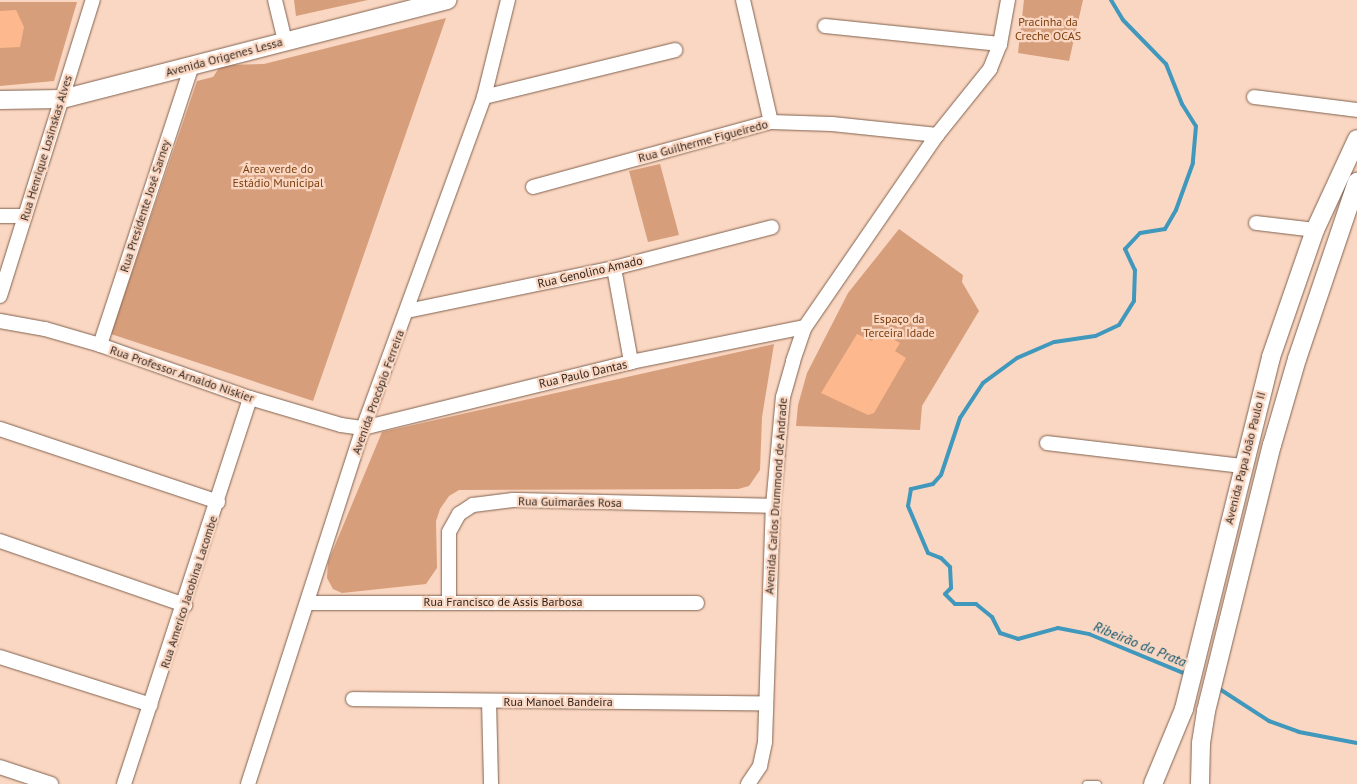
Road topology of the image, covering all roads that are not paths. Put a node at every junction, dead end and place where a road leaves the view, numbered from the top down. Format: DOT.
graph roads {
  1 [pos="93,0"];
  2 [pos="275,0"];
  3 [pos="447,0"];
  4 [pos="508,0"];
  5 [pos="743,0"];
  6 [pos="1008,0"];
  7 [pos="825,26"];
  8 [pos="284,41"];
  9 [pos="1000,44"];
  10 [pos="675,50"];
  11 [pos="191,68"];
  12 [pos="484,97"];
  13 [pos="1254,97"];
  14 [pos="62,99"];
  15 [pos="0,100"];
  16 [pos="1357,110"];
  17 [pos="771,122"];
  18 [pos="937,135"];
  19 [pos="1357,139"];
  20 [pos="1357,182"];
  21 [pos="533,187"];
  22 [pos="0,216"];
  23 [pos="25,216"];
  24 [pos="1256,223"];
  25 [pos="772,227"];
  26 [pos="1315,230"];
  27 [pos="614,268"];
  28 [pos="0,296"];
  29 [pos="408,311"];
  30 [pos="0,322"];
  31 [pos="805,327"];
  32 [pos="100,345"];
  33 [pos="632,362"];
  34 [pos="250,398"];
  35 [pos="363,428"];
  36 [pos="0,429"];
  37 [pos="1047,443"];
  38 [pos="1242,466"];
  39 [pos="218,502"];
  40 [pos="773,506"];
  41 [pos="0,541"];
  42 [pos="449,601"];
  43 [pos="308,603"];
  44 [pos="698,604"];
  45 [pos="185,605"];
  46 [pos="0,657"];
  47 [pos="352,699"];
  48 [pos="489,701"];
  49 [pos="764,703"];
  50 [pos="151,705"];
  51 [pos="0,767"];
  52 [pos="51,784"];
  53 [pos="124,784"];
  54 [pos="248,784"];
  55 [pos="491,784"];
  56 [pos="748,784"];
  57 [pos="1086,784"];
  58 [pos="1097,784"];
  59 [pos="1153,784"];
  60 [pos="1200,784"];
  1 -- 14 [label="street, Rua Henrique Losinskas Alves"];
  2 -- 8 [label="street"];
  3 -- 8 [label="street, Avenida Origenes Lessa"];
  4 -- 12 [label="street, Avenida Procópio Ferreira"];
  5 -- 17 [label="street"];
  6 -- 9 [label="street, Avenida Carlos Drummond de Andrade"];
  7 -- 9 [label="street"];
  8 -- 11 [label="street, Avenida Origenes Lessa"];
  9 -- 18 [label="street, Avenida Carlos Drummond de Andrade"];
  10 -- 12 [label="street"];
  11 -- 14 [label="street, Avenida Origenes Lessa"];
  11 -- 32 [label="street, Rua Presidente José Sarney"];
  12 -- 29 [label="street, Avenida Procópio Ferreira"];
  13 -- 16 [label="street"];
  14 -- 15 [label="street, Avenida Origenes Lessa"];
  14 -- 23 [label="street, Rua Henrique Losinskas Alves"];
  17 -- 18 [label="street, Rua Guilherme Figueiredo"];
  17 -- 21 [label="street, Rua Guilherme Figueiredo"];
  18 -- 31 [label="street, Avenida Carlos Drummond de Andrade"];
  19 -- 26 [label="street, Avenida Papa João Paulo II"];
  20 -- 60 [label="street, Avenida Papa João Paulo II"];
  22 -- 23 [label="street"];
  23 -- 28 [label="street, Rua Henrique Losinskas Alves"];
  24 -- 26 [label="street"];
  25 -- 27 [label="street, Rua Genolino Amado"];
  26 -- 38 [label="street, Avenida Papa João Paulo II"];
  27 -- 29 [label="street, Rua Genolino Amado"];
  27 -- 33 [label="street"];
  29 -- 35 [label="street, Avenida Procópio Ferreira"];
  30 -- 32 [label="street, Rua Professor Arnaldo Niskier"];
  31 -- 33 [label="street, Rua Paulo Dantas"];
  31 -- 40 [label="street, Avenida Carlos Drummond de Andrade"];
  32 -- 34 [label="street, Rua Professor Arnaldo Niskier"];
  33 -- 35 [label="street, Rua Paulo Dantas"];
  34 -- 35 [label="street, Rua Professor Arnaldo Niskier"];
  34 -- 39 [label="street, Rua Americo Jacobina Lacombe"];
  35 -- 43 [label="street, Avenida Procópio Ferreira"];
  36 -- 39 [label="street"];
  37 -- 38 [label="street"];
  38 -- 59 [label="street, Avenida Papa João Paulo II"];
  39 -- 45 [label="street, Rua Americo Jacobina Lacombe"];
  40 -- 42 [label="street, Rua Guimarães Rosa"];
  40 -- 49 [label="street, Avenida Carlos Drummond de Andrade"];
  41 -- 45 [label="street"];
  42 -- 43 [label="street, Rua Francisco de Assis Barbosa"];
  42 -- 44 [label="street, Rua Francisco de Assis Barbosa"];
  43 -- 54 [label="street, Avenida Procópio Ferreira"];
  45 -- 50 [label="street, Rua Americo Jacobina Lacombe"];
  46 -- 50 [label="street"];
  47 -- 48 [label="street, Rua Manoel Bandeira"];
  48 -- 49 [label="street, Rua Manoel Bandeira"];
  48 -- 55 [label="street"];
  49 -- 56 [label="street, Avenida Carlos Drummond de Andrade"];
  50 -- 53 [label="street, Rua Americo Jacobina Lacombe"];
  51 -- 52 [label="street"];
  57 -- 58 [label="lane"];
}
